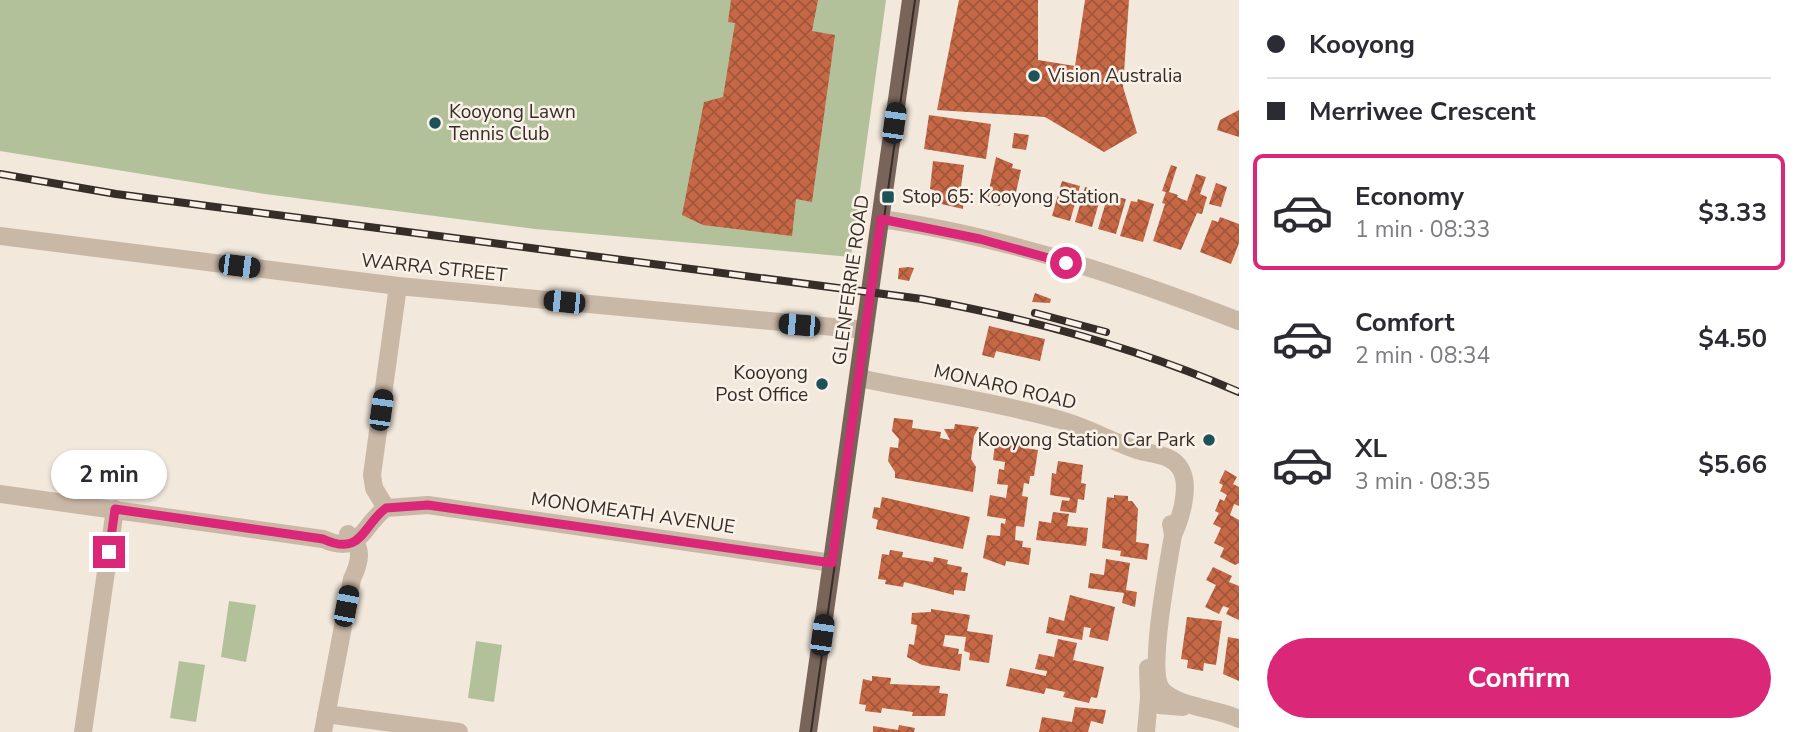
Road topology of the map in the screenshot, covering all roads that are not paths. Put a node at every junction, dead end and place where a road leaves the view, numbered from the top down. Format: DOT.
graph roads {
  1 [pos="911,0"];
  2 [pos="881,219"];
  3 [pos="0,236"];
  4 [pos="398,286"];
  5 [pos="1239,321"];
  6 [pos="865,330"];
  7 [pos="859,377"];
  8 [pos="0,494"];
  9 [pos="382,503"];
  10 [pos="115,509"];
  11 [pos="350,540"];
  12 [pos="832,563"];
  13 [pos="1154,693"];
  14 [pos="1239,719"];
  15 [pos="325,723"];
  16 [pos="83,732"];
  17 [pos="459,732"];
  18 [pos="808,732"];
  19 [pos="1146,732"];
  1 -- 2 [label="main road, GLENFERRIE ROAD"];
  2 -- 5 [label="street"];
  2 -- 6 [label="main road, GLENFERRIE ROAD"];
  3 -- 4 [label="street, WARRA STREET"];
  4 -- 6 [label="street, WARRA STREET"];
  4 -- 9 [label="street"];
  6 -- 7 [label="main road, GLENFERRIE ROAD"];
  7 -- 12 [label="main road, GLENFERRIE ROAD"];
  7 -- 13 [label="street, MONARO ROAD"];
  8 -- 10 [label="street"];
  9 -- 11 [label="street"];
  9 -- 12 [label="street, MONOMEATH AVENUE"];
  10 -- 11 [label="street"];
  10 -- 16 [label="street"];
  11 -- 15 [label="street"];
  12 -- 18 [label="main road, GLENFERRIE ROAD"];
  13 -- 14 [label="street"];
  13 -- 19 [label="street, MONARO ROAD"];
  15 -- 17 [label="street"];
}
